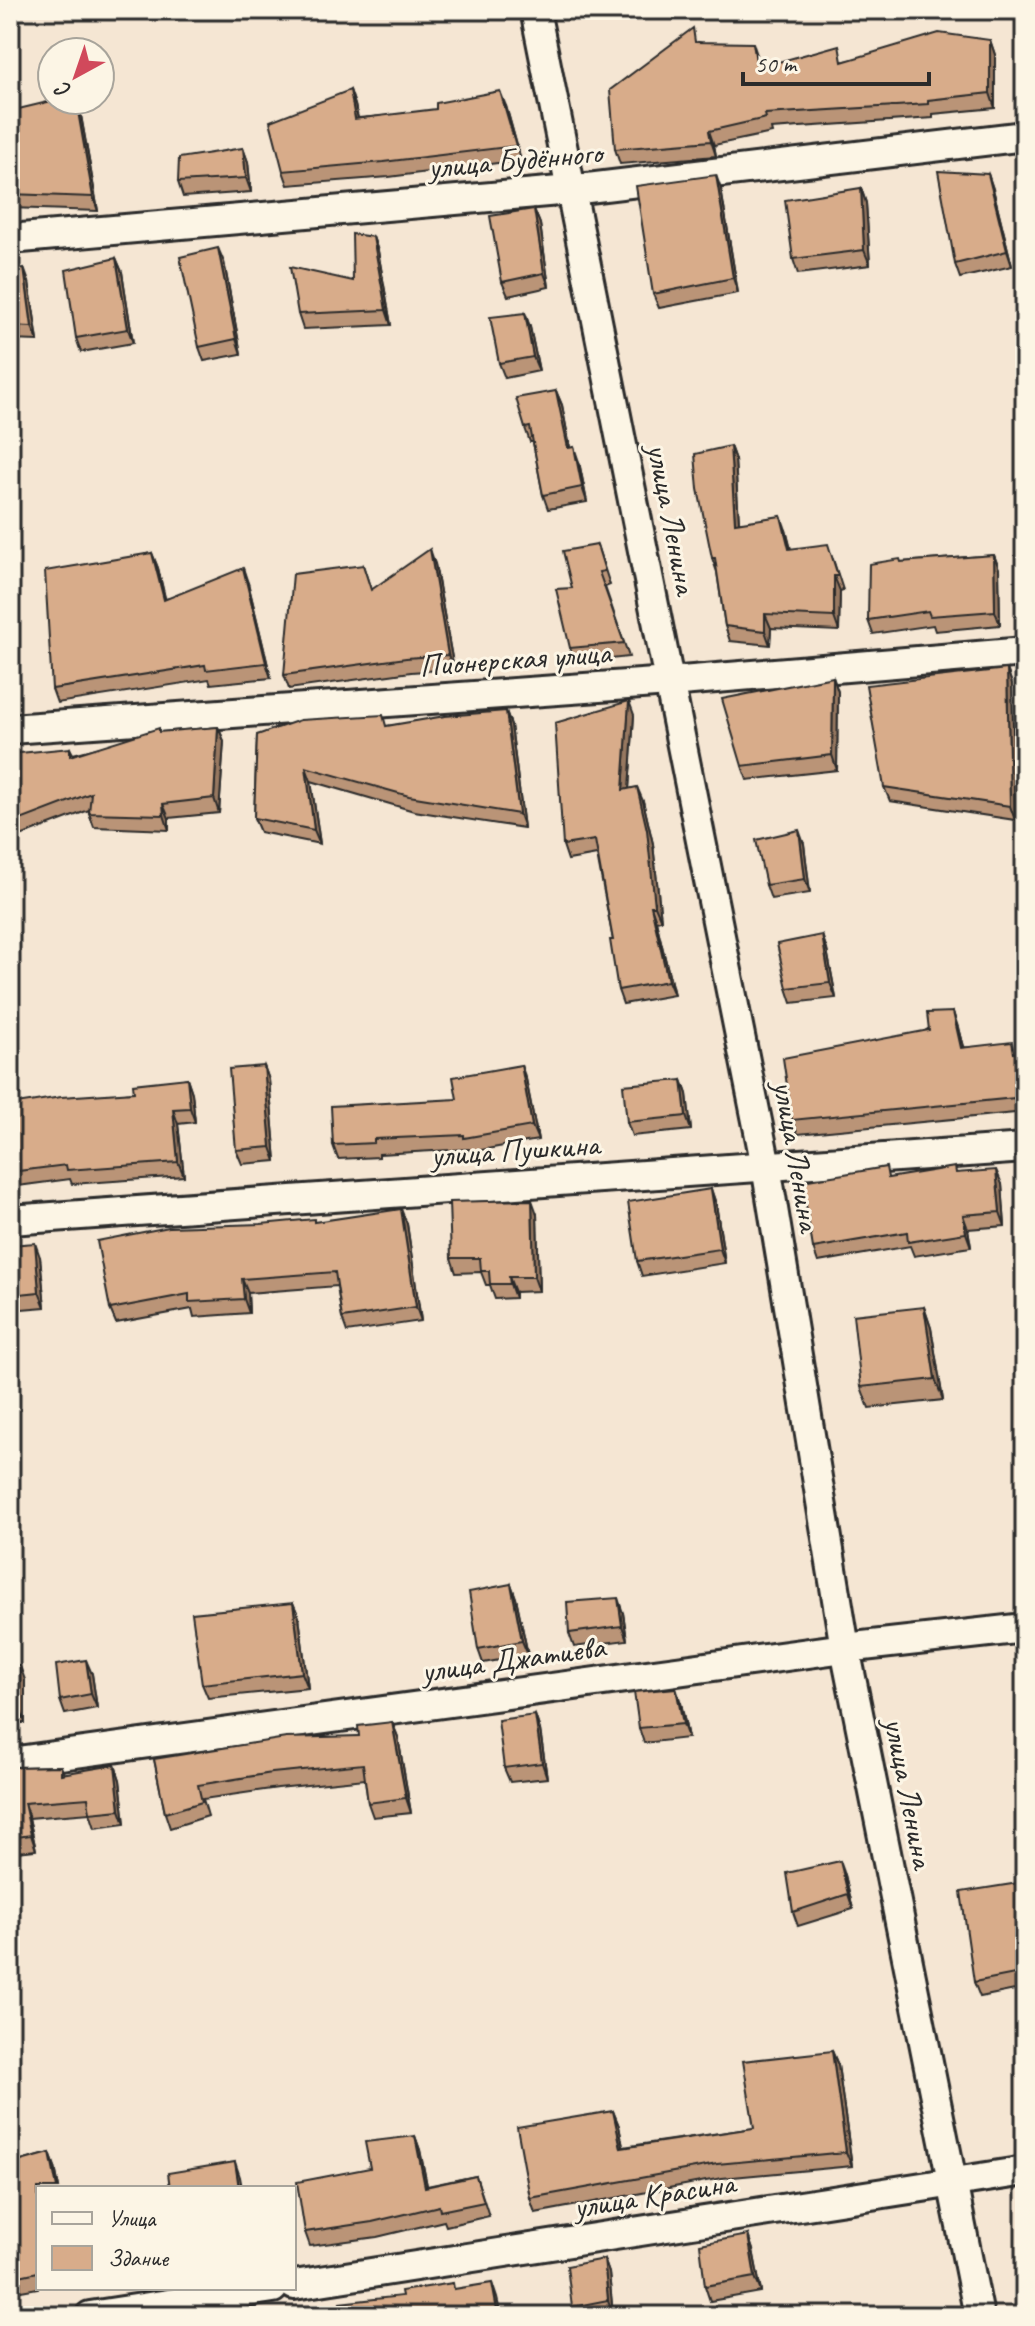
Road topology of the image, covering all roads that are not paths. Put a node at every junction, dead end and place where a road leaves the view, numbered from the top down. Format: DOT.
graph roads {
  1 [pos="535,10"];
  2 [pos="1025,136"];
  3 [pos="571,190"];
  4 [pos="10,239"];
  5 [pos="1025,652"];
  6 [pos="669,682"];
  7 [pos="10,729"];
  8 [pos="1025,1148"];
  9 [pos="766,1166"];
  10 [pos="10,1220"];
  11 [pos="1025,1628"];
  12 [pos="845,1648"];
  13 [pos="10,1762"];
  14 [pos="1025,2171"];
  15 [pos="953,2184"];
  16 [pos="296,2285"];
  17 [pos="260,2290"];
  18 [pos="90,2316"];
  19 [pos="979,2316"];
  1 -- 3 [label="street, улица Ленина"];
  2 -- 3 [label="street, улица Будённого"];
  3 -- 4 [label="street, улица Будённого"];
  3 -- 6 [label="street, улица Ленина"];
  5 -- 6 [label="street, Пионерская улица"];
  6 -- 7 [label="street, Пионерская улица"];
  6 -- 9 [label="street, улица Ленина"];
  8 -- 9 [label="street, улица Пушкина"];
  9 -- 10 [label="street, улица Пушкина"];
  9 -- 12 [label="street, улица Ленина"];
  11 -- 12 [label="street, улица Джатиева"];
  12 -- 13 [label="street, улица Джатиева"];
  12 -- 15 [label="street, улица Ленина"];
  14 -- 15 [label="street, улица Красина"];
  15 -- 16 [label="street, улица Красина"];
  15 -- 19 [label="street, улица Ленина"];
  17 -- 18 [label="street"];
}
